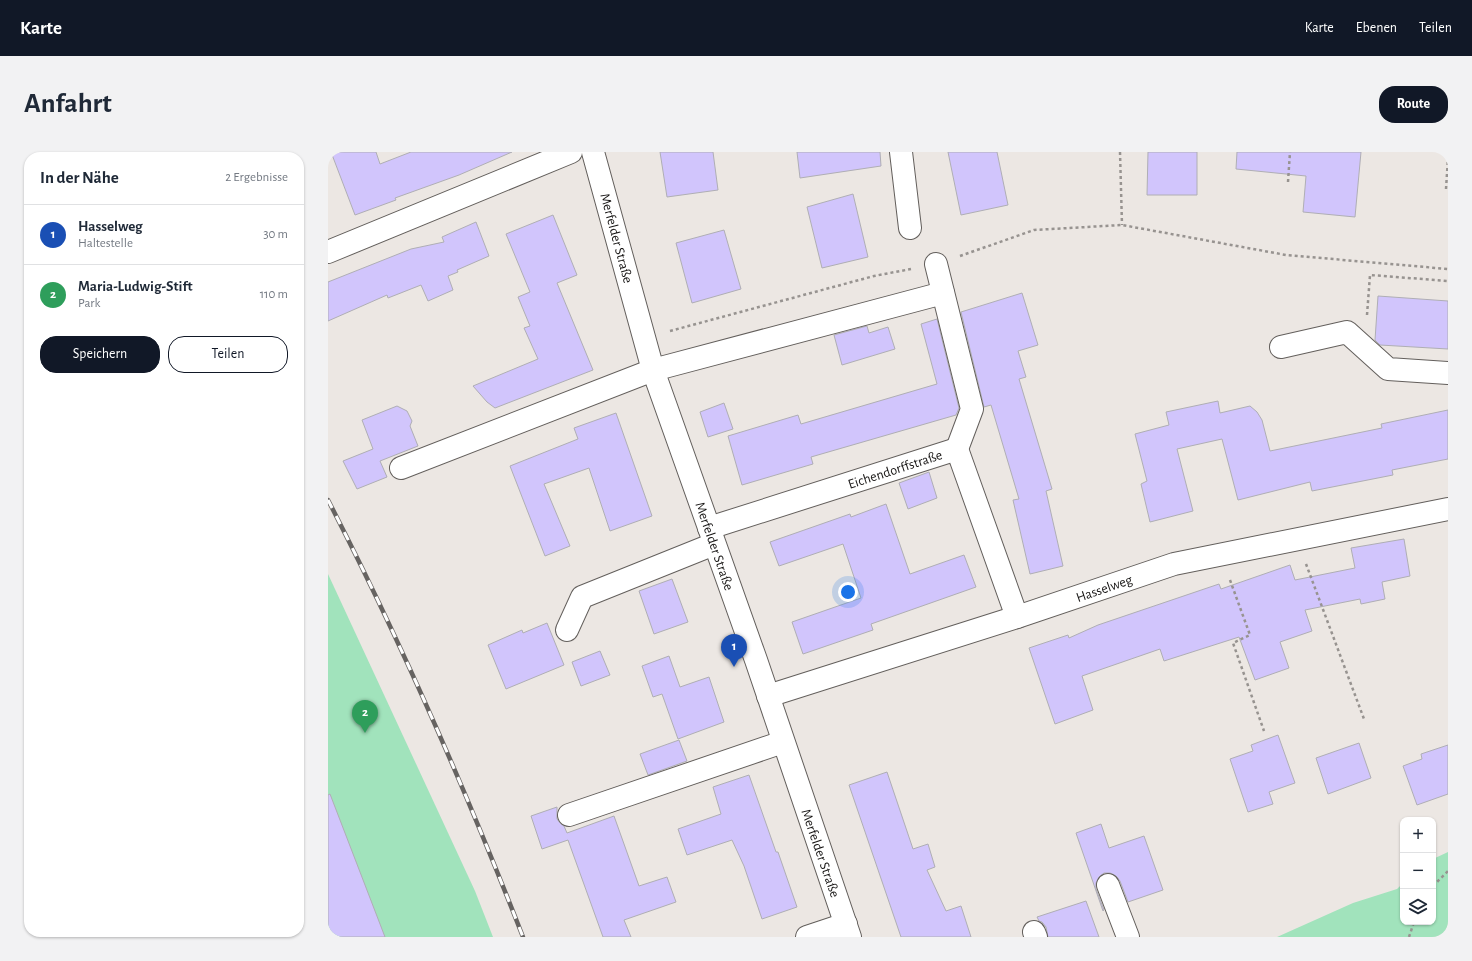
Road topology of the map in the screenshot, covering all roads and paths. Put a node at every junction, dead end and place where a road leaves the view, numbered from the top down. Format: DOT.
graph roads {
  1 [pos="571,152"];
  2 [pos="593,152"];
  3 [pos="902,152"];
  4 [pos="1120,152"];
  5 [pos="1290,152"];
  6 [pos="1448,158"];
  7 [pos="1288,182"];
  8 [pos="1446,189"];
  9 [pos="1122,225"];
  10 [pos="910,228"];
  11 [pos="328,252"];
  12 [pos="936,264"];
  13 [pos="1448,269"];
  14 [pos="1448,281"];
  15 [pos="943,293"];
  16 [pos="1347,332"];
  17 [pos="644,338"];
  18 [pos="1281,347"];
  19 [pos="652,370"];
  20 [pos="1448,373"];
  21 [pos="957,449"];
  22 [pos="401,468"];
  23 [pos="1448,509"];
  24 [pos="712,536"];
  25 [pos="1297,540"];
  26 [pos="1222,555"];
  27 [pos="1017,617"];
  28 [pos="567,630"];
  29 [pos="768,696"];
  30 [pos="1364,719"];
  31 [pos="1264,731"];
  32 [pos="783,742"];
  33 [pos="569,815"];
  34 [pos="1448,872"];
  35 [pos="1436,883"];
  36 [pos="1108,885"];
  37 [pos="1413,925"];
  38 [pos="848,930"];
  39 [pos="807,937"];
  40 [pos="1128,937"];
  41 [pos="1410,937"];
  1 -- 11 [label="street"];
  2 -- 17 [label="street, Merfelder Straße"];
  3 -- 10 [label="street"];
  4 -- 9 [label="path"];
  5 -- 7 [label="path"];
  6 -- 8 [label="path"];
  9 -- 12 [label="path"];
  9 -- 13 [label="path"];
  12 -- 15 [label="street"];
  12 -- 17 [label="path"];
  14 -- 16 [label="path"];
  15 -- 19 [label="street"];
  15 -- 21 [label="street"];
  16 -- 18 [label="street"];
  16 -- 20 [label="street"];
  17 -- 19 [label="street, Merfelder Straße"];
  19 -- 22 [label="street"];
  19 -- 24 [label="street, Merfelder Straße"];
  21 -- 24 [label="street, Eichendorffstraße"];
  21 -- 27 [label="street, Eichendorffstraße"];
  23 -- 25 [label="street, Hasselweg"];
  24 -- 28 [label="street, Eichendorffstraße"];
  24 -- 29 [label="street, Merfelder Straße"];
  25 -- 26 [label="street, Hasselweg"];
  25 -- 30 [label="path"];
  26 -- 27 [label="street, Hasselweg"];
  26 -- 31 [label="path"];
  27 -- 29 [label="street, Hasselweg"];
  29 -- 32 [label="street, Merfelder Straße"];
  32 -- 33 [label="street"];
  32 -- 38 [label="street, Merfelder Straße"];
  34 -- 35 [label="path"];
  36 -- 40 [label="street"];
  37 -- 41 [label="path"];
  38 -- 39 [label="street"];
}
